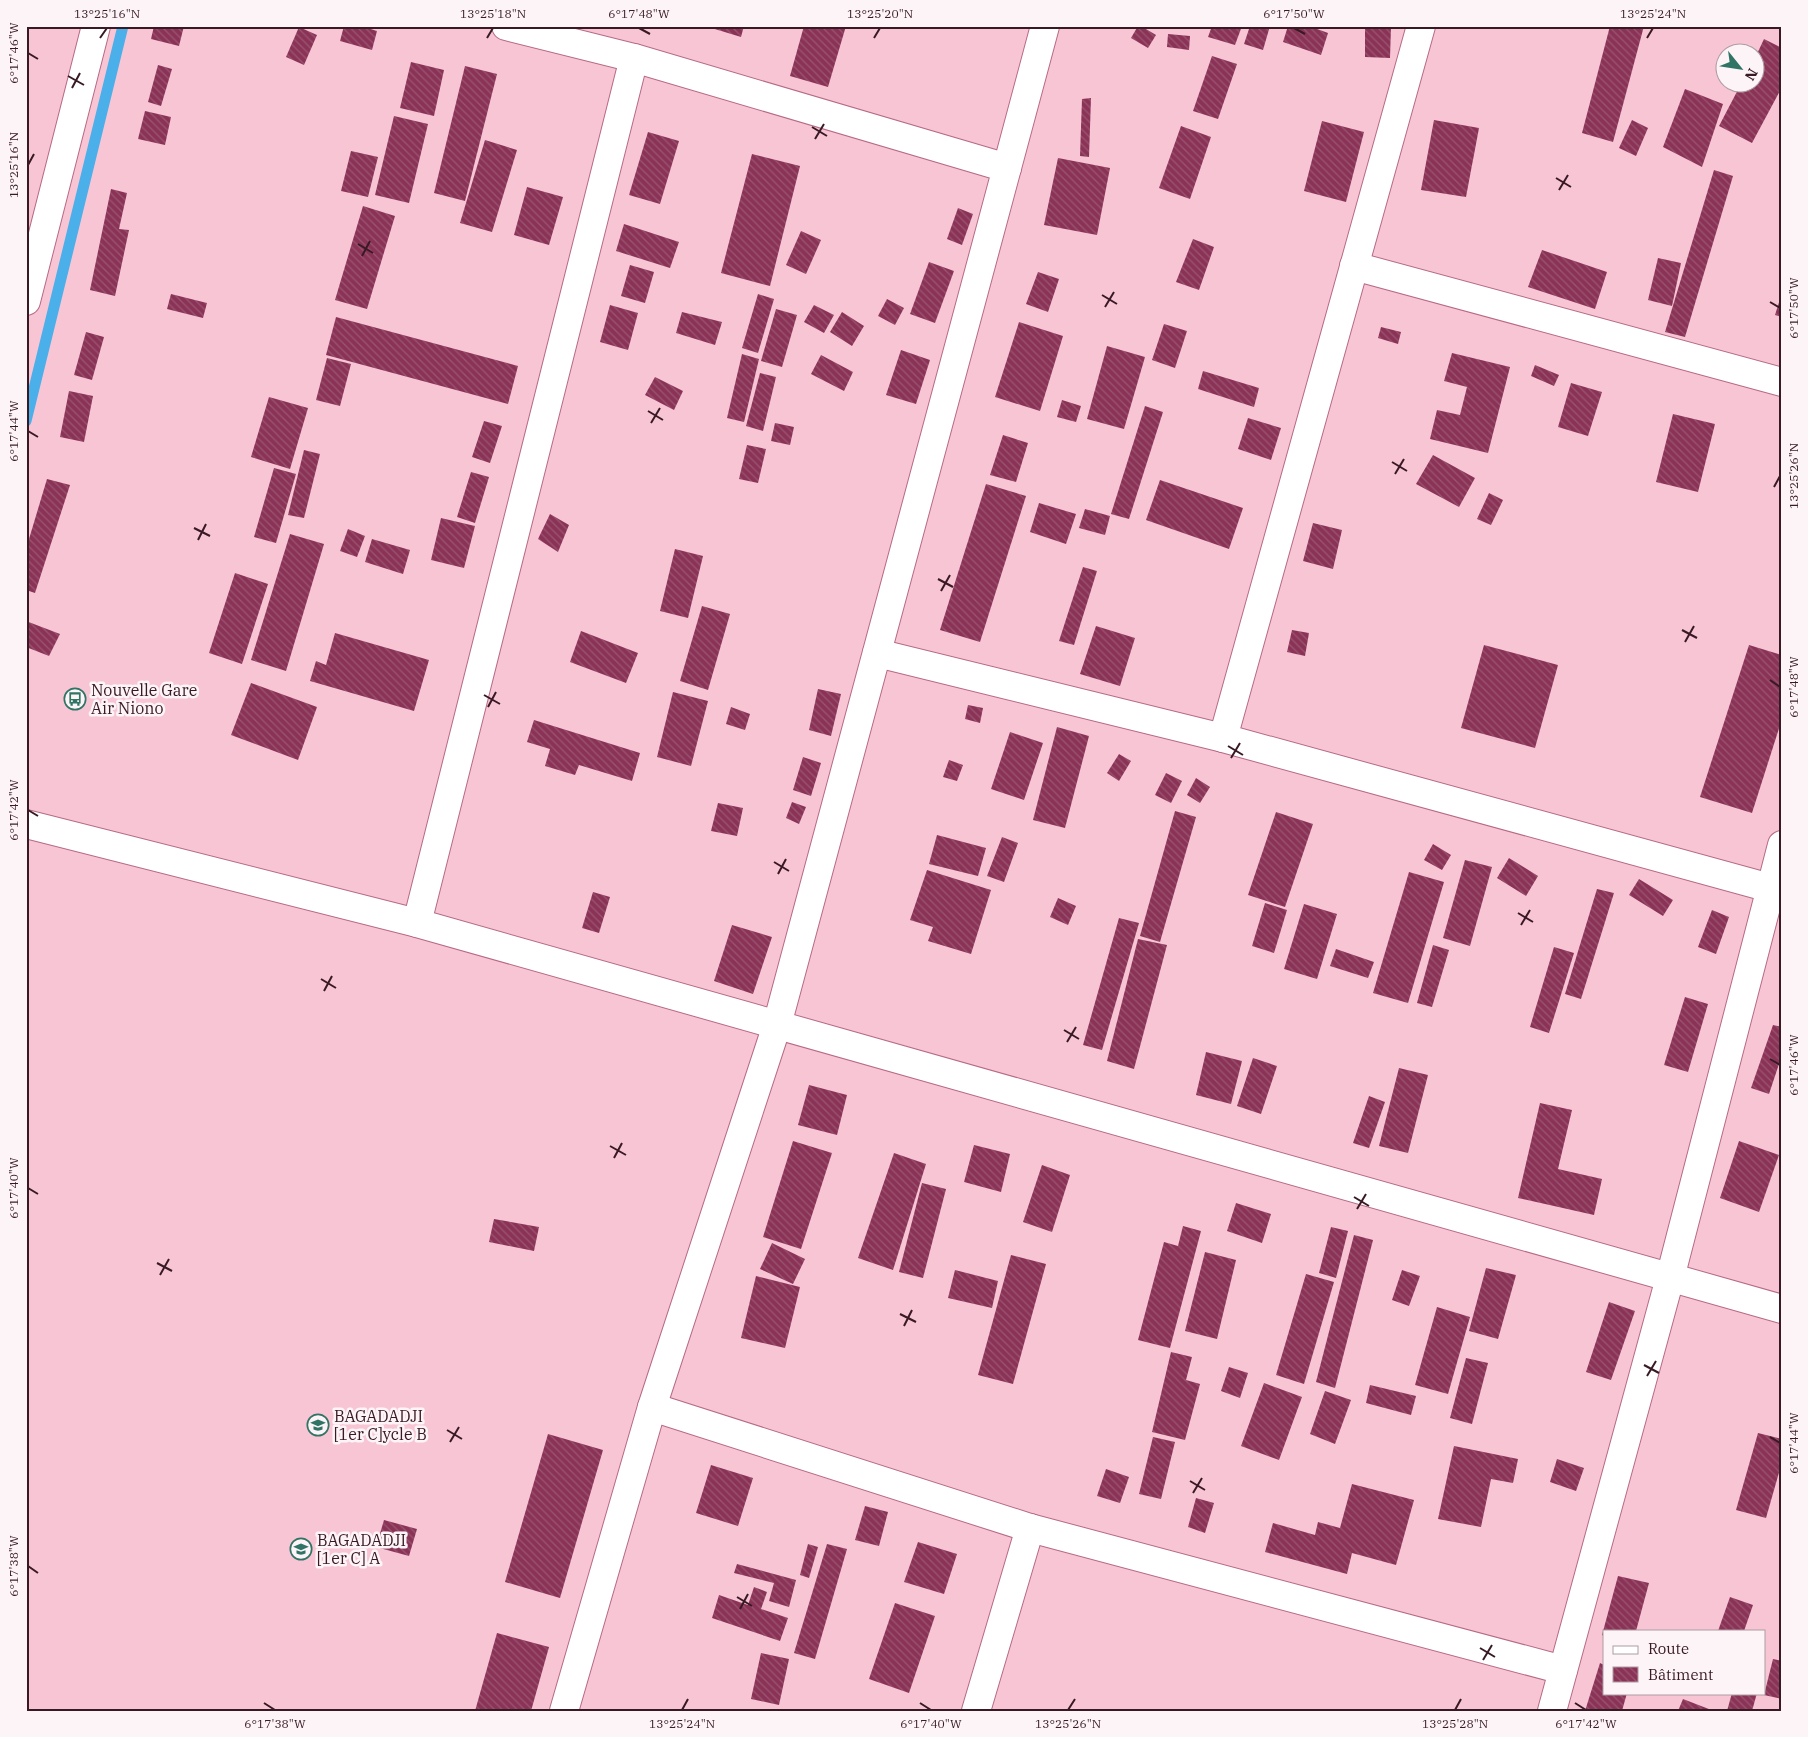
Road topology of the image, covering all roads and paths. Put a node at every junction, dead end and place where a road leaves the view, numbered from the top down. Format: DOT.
graph roads {
  1 [pos="96,26"];
  2 [pos="506,26"];
  3 [pos="1045,26"];
  4 [pos="1422,26"];
  5 [pos="634,58"];
  6 [pos="1008,168"];
  7 [pos="1354,266"];
  8 [pos="26,301"];
  9 [pos="1782,382"];
  10 [pos="878,653"];
  11 [pos="1223,738"];
  12 [pos="26,824"];
  13 [pos="1782,845"];
  14 [pos="1770,888"];
  15 [pos="417,923"];
  16 [pos="777,1024"];
  17 [pos="1670,1278"];
  18 [pos="1782,1309"];
  19 [pos="652,1407"];
  20 [pos="1030,1528"];
  21 [pos="1563,1670"];
  22 [pos="564,1711"];
  23 [pos="976,1711"];
  24 [pos="1552,1711"];
  1 -- 8 [label="street"];
  2 -- 5 [label="street"];
  3 -- 6 [label="street"];
  4 -- 7 [label="street"];
  5 -- 6 [label="street"];
  5 -- 15 [label="street"];
  6 -- 10 [label="street"];
  7 -- 9 [label="street"];
  7 -- 11 [label="street"];
  10 -- 11 [label="street"];
  10 -- 16 [label="street"];
  11 -- 14 [label="street"];
  12 -- 15 [label="street"];
  13 -- 14 [label="street"];
  14 -- 17 [label="street"];
  15 -- 16 [label="street"];
  16 -- 17 [label="street"];
  16 -- 19 [label="street"];
  17 -- 18 [label="street"];
  17 -- 21 [label="street"];
  19 -- 20 [label="street"];
  19 -- 22 [label="street"];
  20 -- 21 [label="street"];
  20 -- 23 [label="street"];
  21 -- 24 [label="street"];
}
